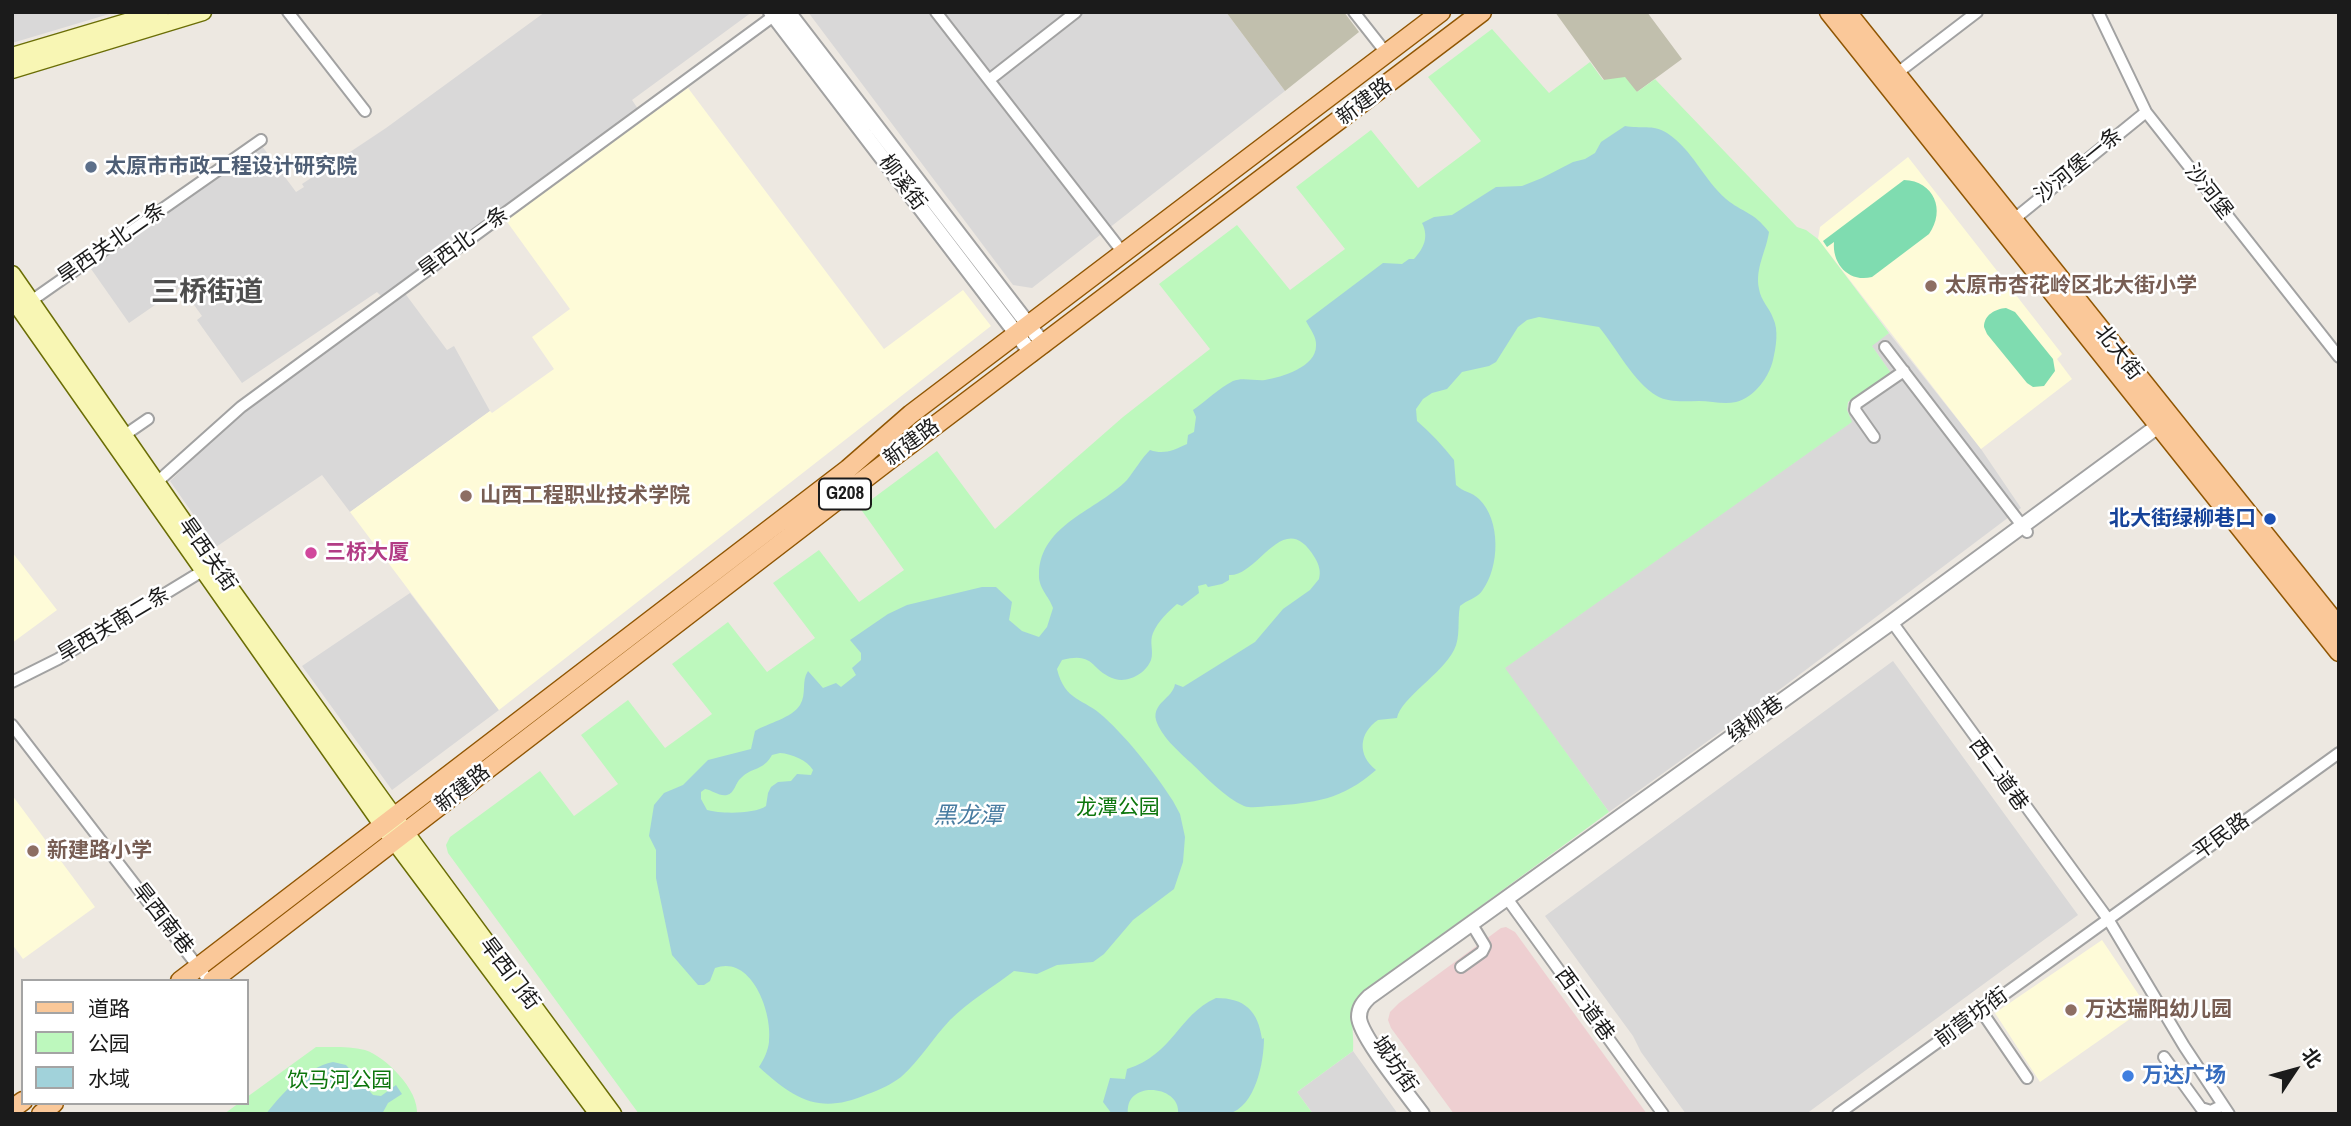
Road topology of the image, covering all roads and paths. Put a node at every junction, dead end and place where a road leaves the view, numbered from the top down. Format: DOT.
graph roads {
  1 [pos="160,12"];
  2 [pos="203,12"];
  3 [pos="288,12"];
  4 [pos="936,12"];
  5 [pos="1076,12"];
  6 [pos="1354,12"];
  7 [pos="1441,12"];
  8 [pos="1482,12"];
  9 [pos="1829,12"];
  10 [pos="1847,12"];
  11 [pos="1977,12"];
  12 [pos="2098,12"];
  13 [pos="778,13"];
  14 [pos="1387,54"];
  15 [pos="12,56"];
  16 [pos="12,70"];
  17 [pos="1896,74"];
  18 [pos="989,80"];
  19 [pos="365,111"];
  20 [pos="2146,112"];
  21 [pos="261,140"];
  22 [pos="2013,220"];
  23 [pos="1124,254"];
  24 [pos="12,274"];
  25 [pos="12,298"];
  26 [pos="31,301"];
  27 [pos="1024,330"];
  28 [pos="1885,347"];
  29 [pos="1038,349"];
  30 [pos="2339,357"];
  31 [pos="1904,371"];
  32 [pos="148,419"];
  33 [pos="2160,429"];
  34 [pos="1874,437"];
  35 [pos="119,439"];
  36 [pos="156,483"];
  37 [pos="2025,529"];
  38 [pos="208,568"];
  39 [pos="1892,625"];
  40 [pos="2339,627"];
  41 [pos="2339,652"];
  42 [pos="12,682"];
  43 [pos="12,725"];
  44 [pos="2339,753"];
  45 [pos="2339,760"];
  46 [pos="389,822"];
  47 [pos="400,837"];
  48 [pos="1506,901"];
  49 [pos="2108,922"];
  50 [pos="1473,926"];
  51 [pos="1461,967"];
  52 [pos="206,976"];
  53 [pos="1983,1013"];
  54 [pos="1363,1014"];
  55 [pos="2164,1057"];
  56 [pos="2027,1078"];
  57 [pos="2226,1109"];
  58 [pos="598,1114"];
  59 [pos="613,1114"];
  60 [pos="1422,1114"];
  61 [pos="1428,1114"];
  62 [pos="1657,1114"];
  63 [pos="1663,1114"];
  64 [pos="1838,1114"];
  65 [pos="1846,1114"];
  1 -- 15 [label="main road"];
  2 -- 16 [label="main road"];
  3 -- 19 [label="street"];
  4 -- 18 [label="street"];
  5 -- 18 [label="street"];
  6 -- 14 [label="street"];
  7 -- 14 [label="main road, 新建路 / G208"];
  8 -- 29 [label="main road, 新建路 / G208"];
  9 -- 33 [label="main road"];
  10 -- 17 [label="main road, 北大街"];
  11 -- 17 [label="street"];
  12 -- 20 [label="street, 沙河堡"];
  13 -- 27 [label="street, 柳溪街"];
  13 -- 36 [label="street, 旱西北一条"];
  14 -- 23 [label="main road, 新建路 / G208"];
  17 -- 22 [label="main road, 北大街"];
  18 -- 23 [label="street"];
  20 -- 22 [label="street, 沙河堡一条"];
  20 -- 30 [label="street, 沙河堡"];
  21 -- 26 [label="street, 旱西关北二条"];
  22 -- 40 [label="main road, 北大街"];
  23 -- 27 [label="main road, 新建路 / G208"];
  24 -- 26 [label="main road, 旱西关街"];
  25 -- 35 [label="main road, 旱西关街"];
  26 -- 35 [label="main road, 旱西关街"];
  27 -- 29 [label="street, 柳溪街"];
  27 -- 46 [label="main road, 新建路 / G208"];
  28 -- 31 [label="street"];
  29 -- 47 [label="main road, 新建路 / G208"];
  31 -- 34 [label="street"];
  31 -- 37 [label="street"];
  32 -- 35 [label="street"];
  33 -- 37 [label="street, 绿柳巷"];
  33 -- 41 [label="main road"];
  35 -- 36 [label="main road, 旱西关街"];
  35 -- 38 [label="main road, 旱西关街"];
  36 -- 38 [label="main road, 旱西关街"];
  37 -- 39 [label="street, 绿柳巷"];
  38 -- 42 [label="street, 旱西关南二条"];
  38 -- 46 [label="main road, 旱西关街"];
  39 -- 48 [label="street, 绿柳巷"];
  39 -- 49 [label="street, 西二道巷"];
  43 -- 52 [label="street, 旱西南巷"];
  44 -- 49 [label="street, 平民路"];
  45 -- 49 [label="street, 平民路"];
  46 -- 47 [label="main road, 旱西关街"];
  46 -- 52 [label="main road, 新建路 / G208"];
  47 -- 52 [label="main road, 新建路 / G208"];
  47 -- 58 [label="main road, 旱西门街"];
  47 -- 59 [label="main road, 旱西门街"];
  48 -- 50 [label="street, 绿柳巷"];
  48 -- 62 [label="street, 西三道巷"];
  48 -- 63 [label="street, 西三道巷"];
  49 -- 53 [label="street, 前营坊街"];
  49 -- 57 [label="street, 西二道巷"];
  50 -- 51 [label="street"];
  50 -- 54 [label="street, 绿柳巷"];
  53 -- 56 [label="street"];
  53 -- 64 [label="street, 前营坊街"];
  53 -- 65 [label="street, 前营坊街"];
  54 -- 60 [label="street, 城坊街"];
  54 -- 61 [label="street, 城坊街"];
  55 -- 57 [label="street"];
}
